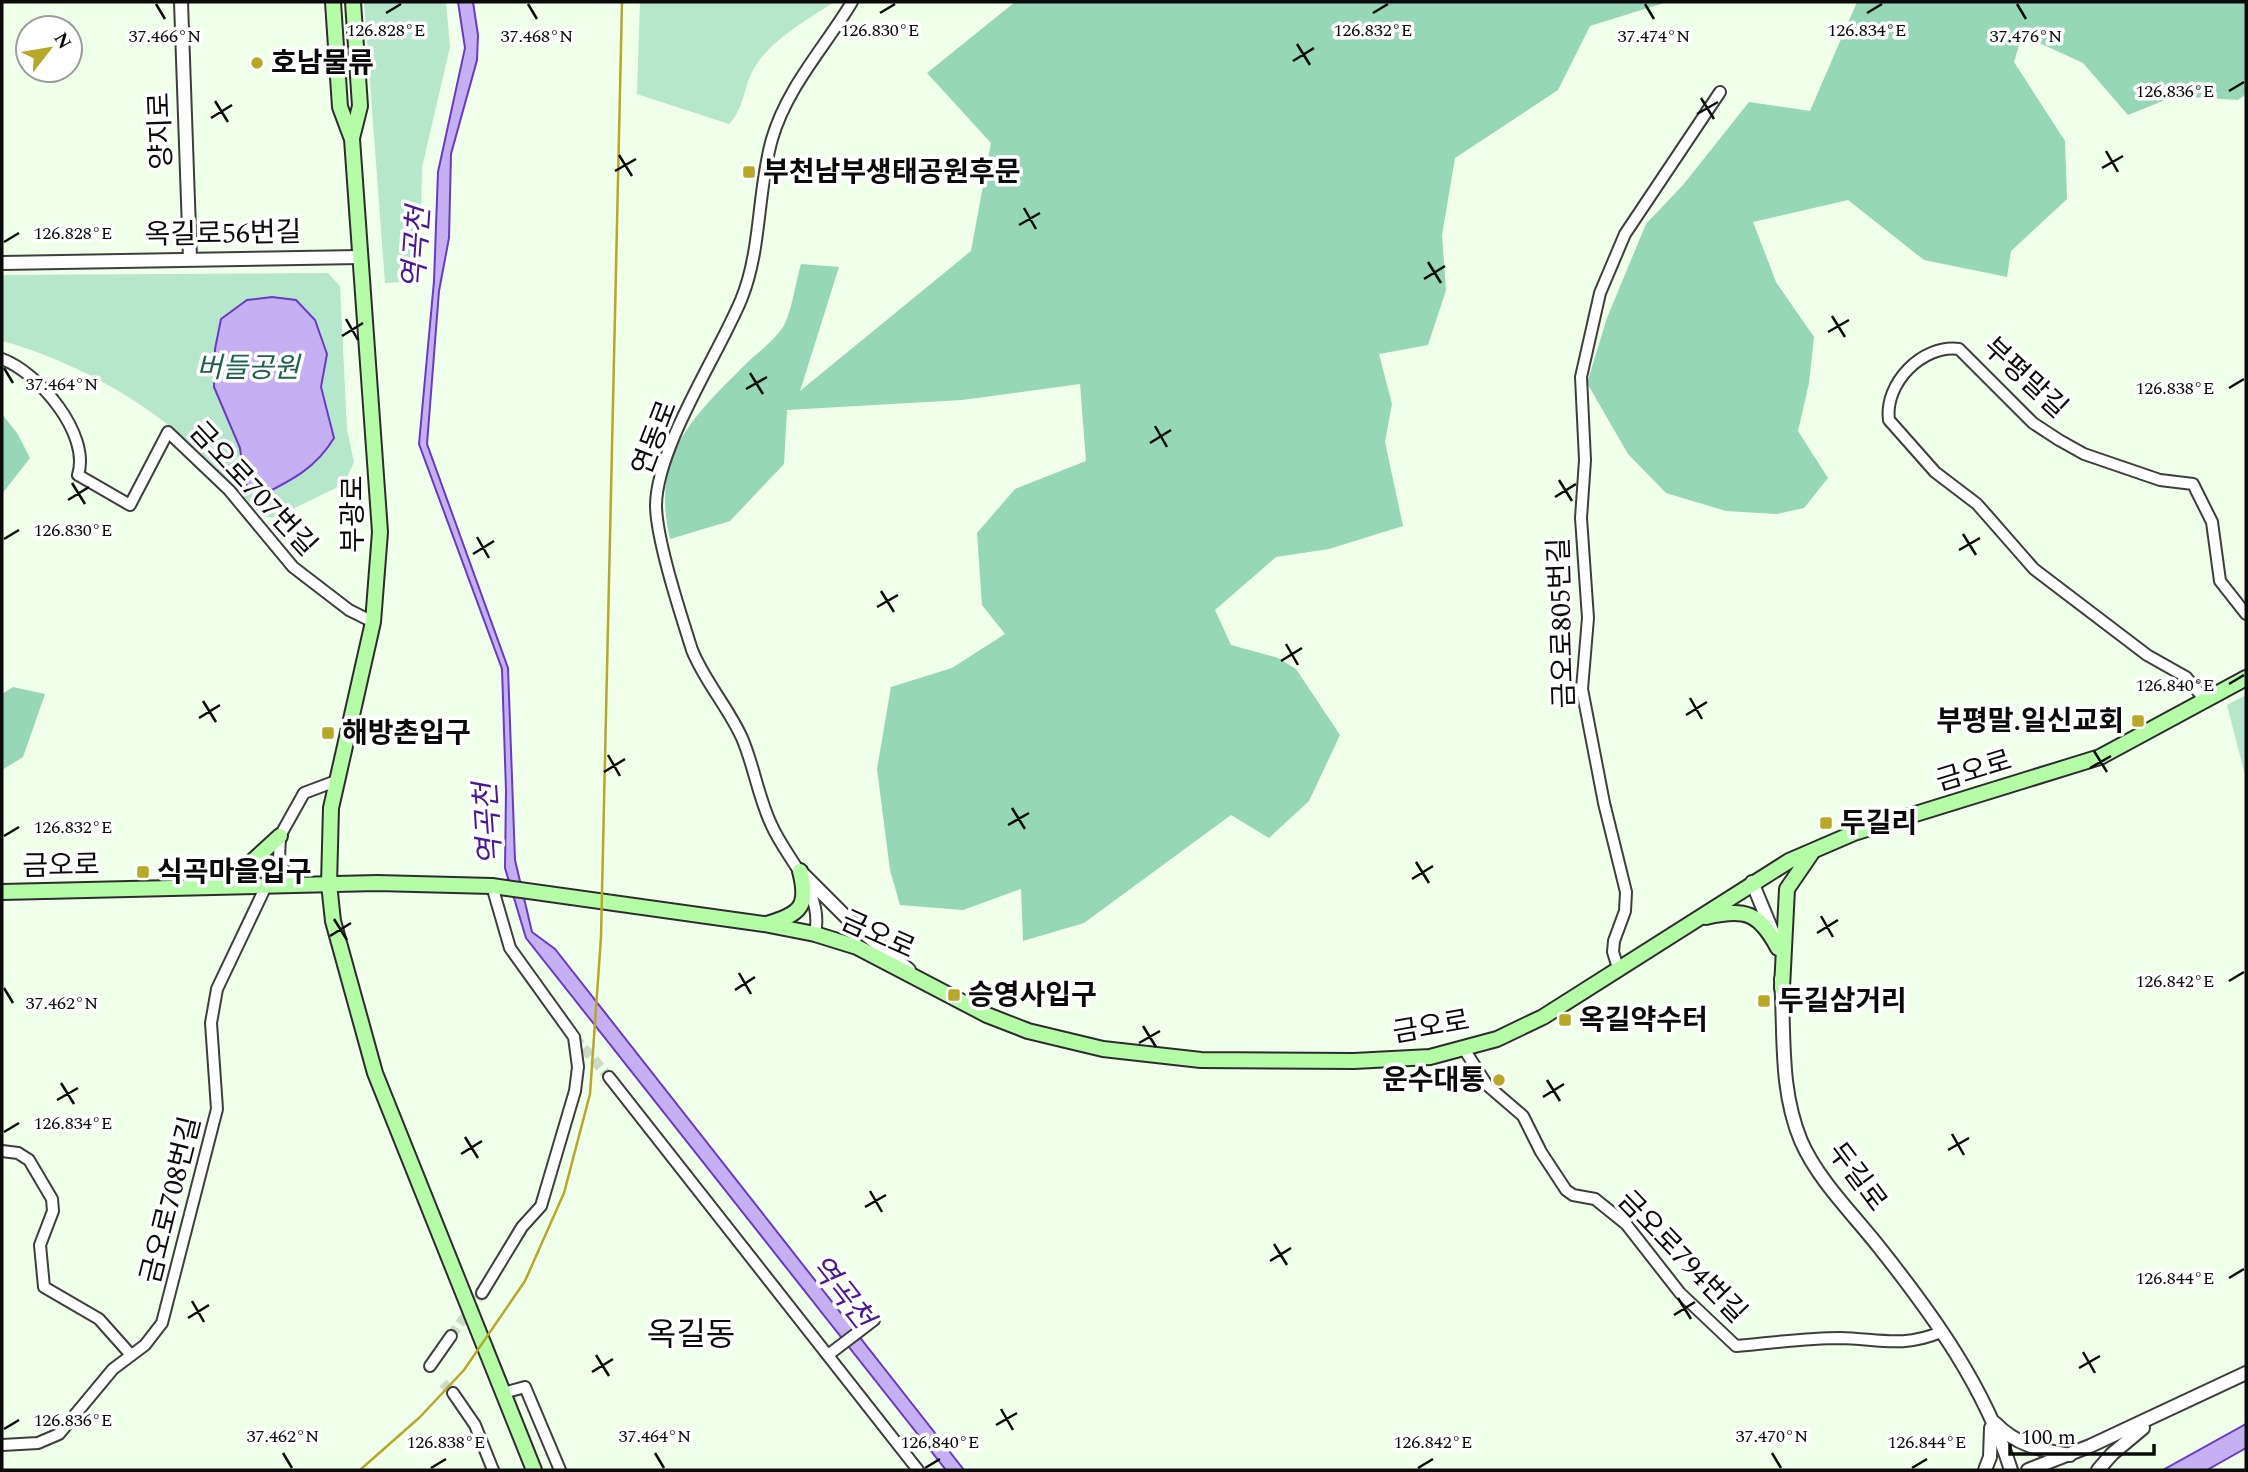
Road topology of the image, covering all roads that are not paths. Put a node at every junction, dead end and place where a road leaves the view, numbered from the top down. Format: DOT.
graph roads {
  1 [pos="181,2"];
  2 [pos="333,2"];
  3 [pos="353,2"];
  4 [pos="852,2"];
  5 [pos="1720,92"];
  6 [pos="352,139"];
  7 [pos="360,257"];
  8 [pos="190,258"];
  9 [pos="2,263"];
  10 [pos="2,359"];
  11 [pos="2246,614"];
  12 [pos="373,622"];
  13 [pos="2246,678"];
  14 [pos="2205,700"];
  15 [pos="336,781"];
  16 [pos="280,836"];
  17 [pos="1815,849"];
  18 [pos="800,871"];
  19 [pos="1752,882"];
  20 [pos="329,884"];
  21 [pos="266,886"];
  22 [pos="303,886"];
  23 [pos="206,887"];
  24 [pos="495,887"];
  25 [pos="2,891"];
  26 [pos="1698,918"];
  27 [pos="764,925"];
  28 [pos="815,934"];
  29 [pos="1778,948"];
  30 [pos="1619,971"];
  31 [pos="923,982"];
  32 [pos="1782,988"];
  33 [pos="1464,1049"];
  34 [pos="609,1077"];
  35 [pos="2,1151"];
  36 [pos="482,1293"];
  37 [pos="874,1320"];
  38 [pos="1941,1332"];
  39 [pos="451,1336"];
  40 [pos="131,1355"];
  41 [pos="828,1355"];
  42 [pos="430,1366"];
  43 [pos="2246,1373"];
  44 [pos="453,1393"];
  45 [pos="503,1393"];
  46 [pos="2163,1412"];
  47 [pos="1990,1417"];
  48 [pos="2,1445"];
  49 [pos="2070,1455"];
  50 [pos="493,1470"];
  51 [pos="534,1470"];
  52 [pos="560,1470"];
  53 [pos="918,1470"];
  54 [pos="1985,1470"];
  55 [pos="2011,1470"];
  56 [pos="2028,1470"];
  57 [pos="2098,1470"];
  1 -- 8 [label="street, 양지로"];
  2 -- 6 [label="main road, 부광로"];
  3 -- 6 [label="main road, 부광로"];
  4 -- 18 [label="street, 연동로"];
  5 -- 30 [label="street, 금오로805번길"];
  6 -- 7 [label="main road, 부광로"];
  7 -- 8 [label="street, 옥길로56번길"];
  7 -- 12 [label="main road, 부광로"];
  8 -- 9 [label="street, 옥길로56번길"];
  10 -- 12 [label="street, 금오로707번길"];
  11 -- 14 [label="street, 부평말길"];
  12 -- 15 [label="main road, 부광로"];
  13 -- 14 [label="main road, 금오로"];
  14 -- 17 [label="main road, 금오로"];
  15 -- 16 [label="street"];
  15 -- 20 [label="main road, 부광로"];
  16 -- 22 [label="street"];
  16 -- 23 [label="main road"];
  17 -- 19 [label="main road, 금오로"];
  17 -- 32 [label="main road"];
  18 -- 27 [label="main road"];
  18 -- 28 [label="street, 연동로"];
  18 -- 31 [label="street"];
  19 -- 26 [label="main road, 금오로"];
  19 -- 29 [label="street, 두길로"];
  20 -- 22 [label="main road, 금오로"];
  20 -- 24 [label="main road, 금오로"];
  20 -- 45 [label="main road, 부광로"];
  21 -- 22 [label="main road, 금오로"];
  21 -- 23 [label="main road, 금오로"];
  21 -- 40 [label="street, 금오로708번길"];
  23 -- 25 [label="main road, 금오로"];
  24 -- 27 [label="main road, 금오로"];
  24 -- 36 [label="street"];
  26 -- 29 [label="main road"];
  26 -- 30 [label="main road, 금오로"];
  27 -- 28 [label="main road, 금오로"];
  28 -- 31 [label="main road, 금오로"];
  29 -- 32 [label="street, 두길로"];
  30 -- 33 [label="main road, 금오로"];
  31 -- 33 [label="main road, 금오로"];
  32 -- 38 [label="street, 두길로"];
  33 -- 38 [label="street, 금오로794번길"];
  34 -- 41 [label="street"];
  35 -- 40 [label="street"];
  37 -- 41 [label="street"];
  38 -- 47 [label="street, 두길로"];
  39 -- 42 [label="street"];
  40 -- 48 [label="street, 금오로708번길"];
  41 -- 53 [label="street"];
  43 -- 46 [label="street"];
  44 -- 50 [label="street"];
  45 -- 51 [label="main road, 부광로"];
  45 -- 52 [label="street"];
  46 -- 49 [label="street"];
  46 -- 57 [label="street"];
  47 -- 49 [label="street"];
  47 -- 54 [label="street"];
  47 -- 55 [label="street, 두길로"];
  49 -- 56 [label="street"];
}
